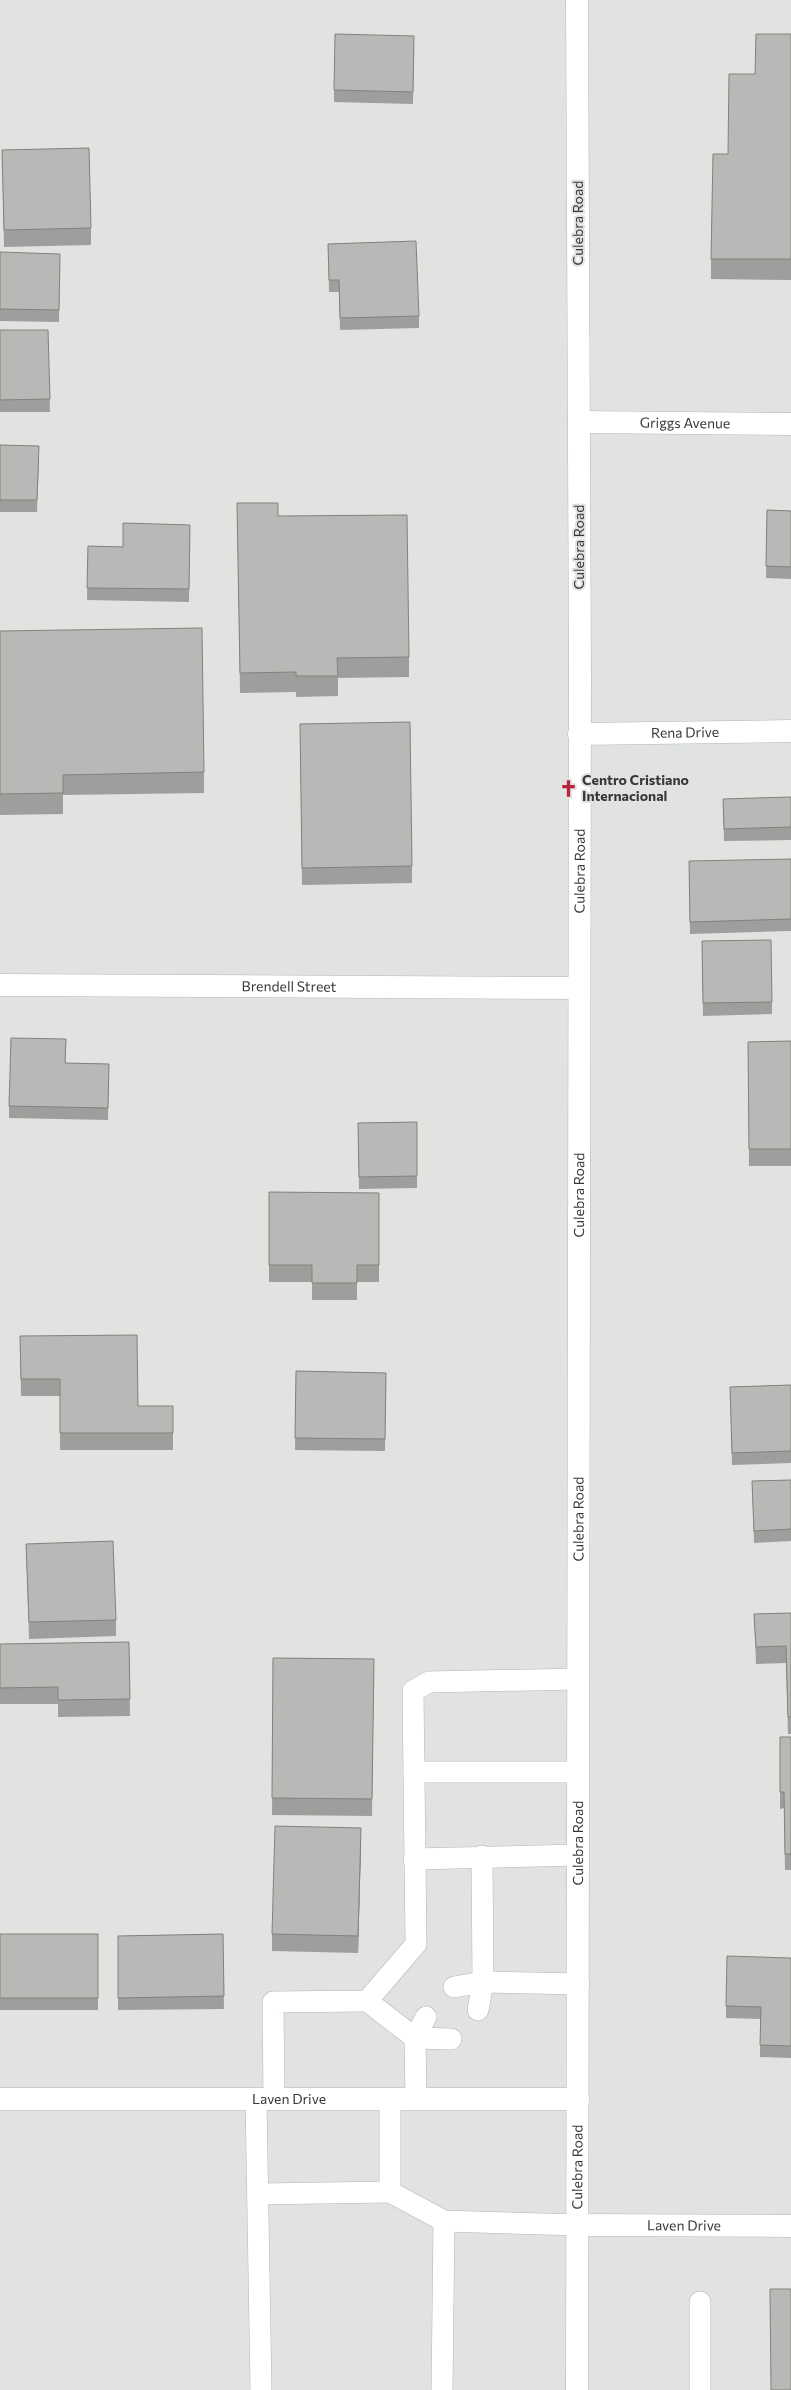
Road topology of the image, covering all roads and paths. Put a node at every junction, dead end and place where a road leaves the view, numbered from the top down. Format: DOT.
graph roads {
  1 [pos="577,0"];
  2 [pos="578,422"];
  3 [pos="791,424"];
  4 [pos="791,731"];
  5 [pos="579,734"];
  6 [pos="0,985"];
  7 [pos="578,988"];
  8 [pos="578,1679"];
  9 [pos="414,1772"];
  10 [pos="578,1772"];
  11 [pos="578,1855"];
  12 [pos="482,1856"];
  13 [pos="414,1859"];
  14 [pos="483,1982"];
  15 [pos="578,1984"];
  16 [pos="454,1987"];
  17 [pos="367,2001"];
  18 [pos="478,2010"];
  19 [pos="426,2017"];
  20 [pos="415,2038"];
  21 [pos="451,2039"];
  22 [pos="0,2099"];
  23 [pos="265,2099"];
  24 [pos="390,2099"];
  25 [pos="416,2099"];
  26 [pos="578,2099"];
  27 [pos="390,2192"];
  28 [pos="258,2194"];
  29 [pos="444,2221"];
  30 [pos="577,2225"];
  31 [pos="791,2226"];
  32 [pos="700,2302"];
  33 [pos="261,2390"];
  34 [pos="442,2390"];
  35 [pos="577,2390"];
  36 [pos="700,2390"];
  1 -- 2 [label="main road, Culebra Road"];
  2 -- 3 [label="main road, Griggs Avenue"];
  2 -- 5 [label="main road, Culebra Road"];
  4 -- 5 [label="main road, Rena Drive"];
  5 -- 7 [label="main road, Culebra Road"];
  6 -- 7 [label="main road, Brendell Street"];
  7 -- 8 [label="main road, Culebra Road"];
  8 -- 9 [label="lane"];
  8 -- 10 [label="main road, Culebra Road"];
  9 -- 10 [label="lane"];
  9 -- 13 [label="lane"];
  10 -- 11 [label="main road, Culebra Road"];
  11 -- 12 [label="lane"];
  11 -- 15 [label="main road, Culebra Road"];
  12 -- 13 [label="lane"];
  12 -- 14 [label="lane"];
  13 -- 17 [label="lane"];
  14 -- 15 [label="lane"];
  14 -- 16 [label="lane"];
  14 -- 18 [label="lane"];
  15 -- 26 [label="main road, Culebra Road"];
  17 -- 20 [label="lane"];
  17 -- 23 [label="lane"];
  19 -- 20 [label="lane"];
  20 -- 21 [label="lane"];
  20 -- 25 [label="lane"];
  22 -- 23 [label="main road, Laven Drive"];
  23 -- 24 [label="main road, Laven Drive"];
  23 -- 28 [label="lane"];
  24 -- 25 [label="main road, Laven Drive"];
  24 -- 27 [label="lane"];
  25 -- 26 [label="main road, Laven Drive"];
  26 -- 30 [label="main road, Culebra Road"];
  27 -- 28 [label="lane"];
  27 -- 29 [label="lane"];
  28 -- 33 [label="lane"];
  29 -- 30 [label="lane"];
  29 -- 34 [label="lane"];
  30 -- 31 [label="main road, Laven Drive"];
  30 -- 35 [label="main road, Culebra Road"];
  32 -- 36 [label="lane"];
}
